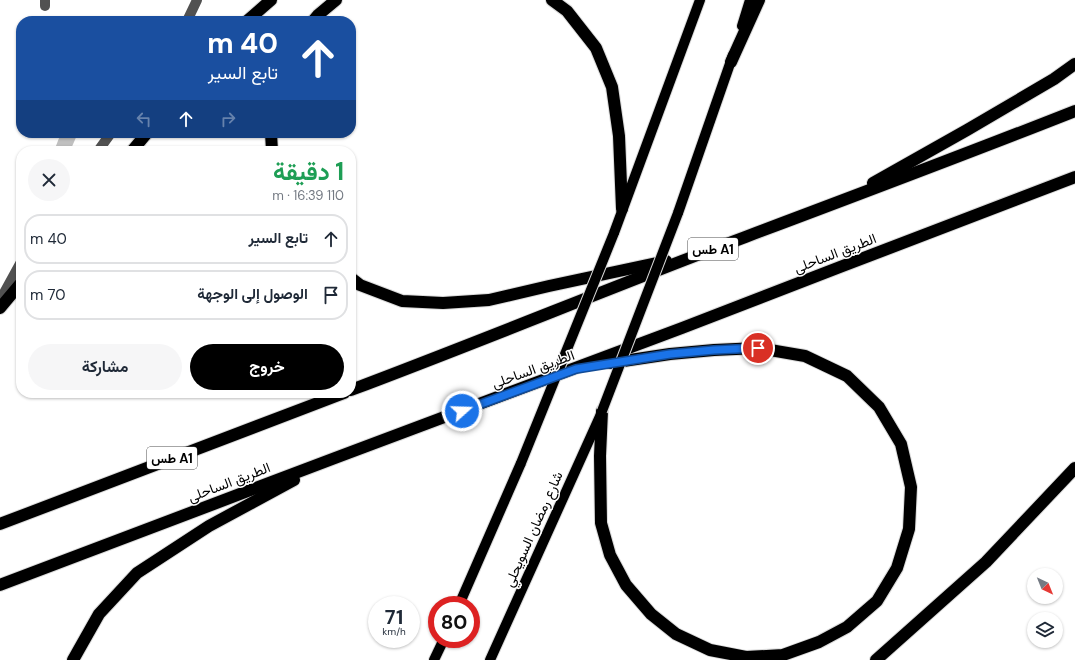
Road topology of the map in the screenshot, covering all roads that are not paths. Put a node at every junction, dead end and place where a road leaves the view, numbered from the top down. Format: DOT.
graph roads {
  1 [pos="198,0"];
  2 [pos="271,0"];
  3 [pos="336,0"];
  4 [pos="552,0"];
  5 [pos="700,0"];
  6 [pos="750,0"];
  7 [pos="759,0"];
  8 [pos="190,16"];
  9 [pos="253,16"];
  10 [pos="317,16"];
  11 [pos="731,62"];
  12 [pos="1075,64"];
  13 [pos="1075,111"];
  14 [pos="143,138"];
  15 [pos="136,146"];
  16 [pos="1075,177"];
  17 [pos="833,205"];
  18 [pos="622,209"];
  19 [pos="699,254"];
  20 [pos="16,271"];
  21 [pos="356,282"];
  22 [pos="16,289"];
  23 [pos="0,300"];
  24 [pos="0,308"];
  25 [pos="576,369"];
  26 [pos="356,388"];
  27 [pos="331,398"];
  28 [pos="602,410"];
  29 [pos="335,458"];
  30 [pos="1075,468"];
  31 [pos="0,524"];
  32 [pos="0,586"];
  33 [pos="463,596"];
  34 [pos="440,648"];
  35 [pos="73,660"];
  36 [pos="434,660"];
  37 [pos="490,660"];
  38 [pos="876,660"];
  1 -- 8 [label="street"];
  2 -- 9 [label="highway"];
  3 -- 10 [label="highway"];
  4 -- 18 [label="highway"];
  5 -- 18 [label="main road"];
  6 -- 11 [label="main road, شارع رمضان السويحلي"];
  7 -- 11 [label="highway"];
  11 -- 28 [label="main road, شارع رمضان السويحلي, bridge"];
  12 -- 17 [label="highway"];
  13 -- 17 [label="highway, طس A1"];
  14 -- 15 [label="highway"];
  16 -- 25 [label="highway, الطريق الساحلى"];
  17 -- 19 [label="highway, طس A1"];
  18 -- 33 [label="main road, bridge"];
  19 -- 21 [label="highway"];
  19 -- 26 [label="highway, طس A1"];
  20 -- 23 [label="street"];
  22 -- 24 [label="highway"];
  25 -- 28 [label="highway"];
  25 -- 29 [label="highway, الطريق الساحلى"];
  27 -- 31 [label="highway, طس A1"];
  28 -- 37 [label="main road, شارع رمضان السويحلي"];
  29 -- 32 [label="highway, الطريق الساحلى"];
  29 -- 35 [label="highway"];
  30 -- 38 [label="highway"];
  34 -- 36 [label="main road"];
}
